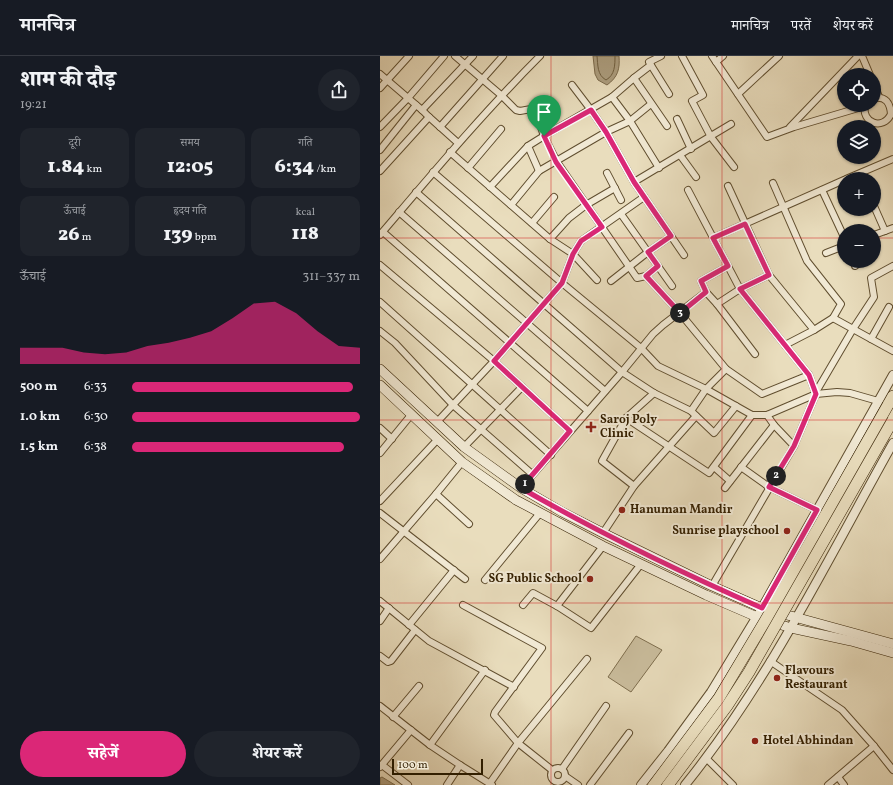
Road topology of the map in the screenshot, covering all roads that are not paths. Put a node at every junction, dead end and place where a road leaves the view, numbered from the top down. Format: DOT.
graph roads {
  1 [pos="409,56"];
  2 [pos="444,56"];
  3 [pos="455,56"];
  4 [pos="473,56"];
  5 [pos="503,56"];
  6 [pos="540,56"];
  7 [pos="661,56"];
  8 [pos="682,56"];
  9 [pos="712,56"];
  10 [pos="723,56"];
  11 [pos="780,56"];
  12 [pos="858,56"];
  13 [pos="862,56"];
  14 [pos="716,62"];
  15 [pos="464,64"];
  16 [pos="651,65"];
  17 [pos="867,68"];
  18 [pos="380,74"];
  19 [pos="634,78"];
  20 [pos="482,79"];
  21 [pos="387,80"];
  22 [pos="572,85"];
  23 [pos="380,88"];
  24 [pos="669,94"];
  25 [pos="738,94"];
  26 [pos="501,95"];
  27 [pos="612,97"];
  28 [pos="408,98"];
  29 [pos="881,98"];
  30 [pos="651,104"];
  31 [pos="416,105"];
  32 [pos="422,110"];
  33 [pos="591,110"];
  34 [pos="843,112"];
  35 [pos="865,112"];
  36 [pos="892,117"];
  37 [pos="429,118"];
  38 [pos="677,119"];
  39 [pos="630,121"];
  40 [pos="731,124"];
  41 [pos="667,126"];
  42 [pos="380,127"];
  43 [pos="440,127"];
  44 [pos="501,129"];
  45 [pos="788,129"];
  46 [pos="606,132"];
  47 [pos="544,136"];
  48 [pos="711,137"];
  49 [pos="458,143"];
  50 [pos="528,146"];
  51 [pos="691,149"];
  52 [pos="380,150"];
  53 [pos="450,152"];
  54 [pos="680,155"];
  55 [pos="893,158"];
  56 [pos="556,162"];
  57 [pos="734,167"];
  58 [pos="468,168"];
  59 [pos="659,168"];
  60 [pos="380,171"];
  61 [pos="539,171"];
  62 [pos="433,172"];
  63 [pos="868,172"];
  64 [pos="607,173"];
  65 [pos="696,177"];
  66 [pos="634,182"];
  67 [pos="773,183"];
  68 [pos="837,183"];
  69 [pos="728,186"];
  70 [pos="490,187"];
  71 [pos="615,188"];
  72 [pos="688,190"];
  73 [pos="822,190"];
  74 [pos="416,192"];
  75 [pos="554,197"];
  76 [pos="644,197"];
  77 [pos="621,200"];
  78 [pos="511,205"];
  79 [pos="586,205"];
  80 [pos="784,207"];
  81 [pos="399,212"];
  82 [pos="621,214"];
  83 [pos="878,216"];
  84 [pos="532,223"];
  85 [pos="745,224"];
  86 [pos="838,224"];
  87 [pos="602,227"];
  88 [pos="893,228"];
  89 [pos="885,231"];
  90 [pos="881,232"];
  91 [pos="381,234"];
  92 [pos="671,236"];
  93 [pos="713,238"];
  94 [pos="550,239"];
  95 [pos="837,249"];
  96 [pos="648,252"];
  97 [pos="573,254"];
  98 [pos="826,254"];
  99 [pos="684,255"];
  100 [pos="380,265"];
  101 [pos="629,266"];
  102 [pos="658,266"];
  103 [pos="728,266"];
  104 [pos="893,266"];
  105 [pos="769,275"];
  106 [pos="646,276"];
  107 [pos="596,280"];
  108 [pos="611,281"];
  109 [pos="562,283"];
  110 [pos="672,286"];
  111 [pos="740,289"];
  112 [pos="706,292"];
  113 [pos="380,302"];
  114 [pos="544,303"];
  115 [pos="717,304"];
  116 [pos="889,307"];
  117 [pos="680,313"];
  118 [pos="833,318"];
  119 [pos="526,324"];
  120 [pos="853,329"];
  121 [pos="814,330"];
  122 [pos="380,331"];
  123 [pos="871,339"];
  124 [pos="510,344"];
  125 [pos="785,345"];
  126 [pos="641,348"];
  127 [pos="893,351"];
  128 [pos="755,354"];
  129 [pos="494,361"];
  130 [pos="380,368"];
  131 [pos="726,369"];
  132 [pos="622,372"];
  133 [pos="809,375"];
  134 [pos="893,375"];
  135 [pos="473,384"];
  136 [pos="380,385"];
  137 [pos="522,387"];
  138 [pos="706,389"];
  139 [pos="605,391"];
  140 [pos="654,393"];
  141 [pos="816,393"];
  142 [pos="886,401"];
  143 [pos="453,405"];
  144 [pos="736,406"];
  145 [pos="500,409"];
  146 [pos="588,411"];
  147 [pos="693,414"];
  148 [pos="412,415"];
  149 [pos="752,415"];
  150 [pos="767,415"];
  151 [pos="626,418"];
  152 [pos="893,420"];
  153 [pos="437,422"];
  154 [pos="774,425"];
  155 [pos="380,428"];
  156 [pos="482,430"];
  157 [pos="570,431"];
  158 [pos="438,438"];
  159 [pos="392,439"];
  160 [pos="893,443"];
  161 [pos="669,446"];
  162 [pos="794,446"];
  163 [pos="464,447"];
  164 [pos="380,453"];
  165 [pos="551,455"];
  166 [pos="462,462"];
  167 [pos="714,467"];
  168 [pos="741,467"];
  169 [pos="532,474"];
  170 [pos="730,481"];
  171 [pos="634,486"];
  172 [pos="769,487"];
  173 [pos="521,488"];
  174 [pos="725,488"];
  175 [pos="436,494"];
  176 [pos="380,501"];
  177 [pos="817,510"];
  178 [pos="380,513"];
  179 [pos="540,513"];
  180 [pos="469,524"];
  181 [pos="404,531"];
  182 [pos="603,533"];
  183 [pos="603,546"];
  184 [pos="380,558"];
  185 [pos="641,564"];
  186 [pos="454,570"];
  187 [pos="465,579"];
  188 [pos="485,580"];
  189 [pos="712,586"];
  190 [pos="380,601"];
  191 [pos="463,605"];
  192 [pos="523,605"];
  193 [pos="557,606"];
  194 [pos="389,608"];
  195 [pos="762,608"];
  196 [pos="757,617"];
  197 [pos="796,618"];
  198 [pos="380,621"];
  199 [pos="409,625"];
  200 [pos="791,628"];
  201 [pos="415,630"];
  202 [pos="893,644"];
  203 [pos="893,653"];
  204 [pos="380,656"];
  205 [pos="587,659"];
  206 [pos="770,661"];
  207 [pos="485,670"];
  208 [pos="418,686"];
  209 [pos="514,686"];
  210 [pos="606,706"];
  211 [pos="381,709"];
  212 [pos="393,717"];
  213 [pos="411,730"];
  214 [pos="629,733"];
  215 [pos="518,743"];
  216 [pos="430,745"];
  217 [pos="874,746"];
  218 [pos="706,758"];
  219 [pos="460,765"];
  220 [pos="381,766"];
  221 [pos="562,769"];
  222 [pos="552,770"];
  223 [pos="893,770"];
  224 [pos="565,776"];
  225 [pos="838,778"];
  226 [pos="551,783"];
  227 [pos="491,784"];
  228 [pos="408,785"];
  229 [pos="447,785"];
  230 [pos="578,785"];
  231 [pos="590,785"];
  232 [pos="641,785"];
  233 [pos="654,785"];
  234 [pos="668,785"];
  235 [pos="685,785"];
  236 [pos="733,785"];
  237 [pos="828,785"];
  238 [pos="844,785"];
  1 -- 21 [label="street"];
  2 -- 28 [label="street"];
  3 -- 15 [label="street"];
  4 -- 15 [label="street"];
  5 -- 20 [label="street"];
  6 -- 26 [label="street"];
  7 -- 16 [label="street"];
  8 -- 48 [label="street"];
  9 -- 14 [label="street"];
  10 -- 14 [label="street"];
  11 -- 25 [label="street"];
  12 -- 45 [label="street"];
  13 -- 17 [label="street"];
  14 -- 25 [label="street"];
  15 -- 20 [label="street"];
  15 -- 32 [label="street"];
  16 -- 19 [label="street"];
  16 -- 24 [label="street"];
  18 -- 21 [label="street"];
  19 -- 27 [label="street"];
  19 -- 30 [label="street"];
  20 -- 26 [label="street"];
  20 -- 43 [label="street"];
  21 -- 23 [label="street"];
  21 -- 28 [label="street"];
  22 -- 33 [label="street"];
  25 -- 45 [label="street"];
  26 -- 47 [label="street"];
  26 -- 49 [label="street"];
  27 -- 33 [label="street"];
  27 -- 39 [label="street"];
  28 -- 31 [label="street"];
  28 -- 42 [label="street"];
  29 -- 36 [label="street"];
  30 -- 39 [label="street"];
  30 -- 41 [label="street"];
  31 -- 32 [label="street"];
  31 -- 52 [label="street"];
  32 -- 37 [label="street"];
  33 -- 46 [label="street"];
  33 -- 47 [label="street"];
  34 -- 45 [label="street"];
  35 -- 36 [label="street"];
  37 -- 43 [label="street"];
  37 -- 60 [label="street"];
  38 -- 51 [label="street"];
  39 -- 46 [label="street"];
  39 -- 59 [label="street"];
  40 -- 48 [label="street"];
  43 -- 49 [label="street"];
  44 -- 58 [label="street"];
  46 -- 56 [label="street"];
  46 -- 66 [label="street"];
  47 -- 50 [label="street"];
  47 -- 56 [label="street"];
  48 -- 51 [label="street"];
  48 -- 57 [label="street"];
  49 -- 53 [label="street"];
  50 -- 61 [label="street"];
  50 -- 70 [label="street"];
  51 -- 54 [label="street"];
  53 -- 58 [label="street"];
  53 -- 62 [label="street"];
  54 -- 59 [label="street"];
  54 -- 65 [label="street"];
  55 -- 63 [label="street"];
  56 -- 61 [label="street"];
  56 -- 79 [label="street"];
  58 -- 70 [label="street"];
  59 -- 66 [label="street"];
  61 -- 78 [label="street"];
  62 -- 74 [label="street"];
  62 -- 109 [label="street"];
  64 -- 71 [label="street"];
  66 -- 76 [label="street"];
  67 -- 80 [label="street"];
  68 -- 73 [label="street"];
  69 -- 85 [label="street"];
  70 -- 78 [label="street"];
  71 -- 77 [label="street"];
  71 -- 79 [label="street"];
  72 -- 93 [label="street"];
  73 -- 80 [label="street"];
  73 -- 86 [label="street"];
  74 -- 81 [label="street"];
  74 -- 114 [label="street"];
  75 -- 84 [label="street"];
  76 -- 82 [label="street"];
  76 -- 92 [label="street"];
  78 -- 84 [label="street"];
  79 -- 87 [label="street"];
  79 -- 94 [label="street"];
  80 -- 85 [label="street"];
  80 -- 118 [label="street"];
  81 -- 91 [label="street"];
  81 -- 119 [label="street"];
  82 -- 87 [label="street"];
  82 -- 96 [label="street"];
  83 -- 89 [label="street"];
  84 -- 94 [label="street"];
  85 -- 93 [label="street"];
  85 -- 105 [label="street"];
  87 -- 97 [label="street"];
  87 -- 101 [label="street"];
  88 -- 89 [label="street"];
  89 -- 90 [label="street"];
  91 -- 124 [label="street"];
  92 -- 96 [label="street"];
  92 -- 99 [label="street"];
  93 -- 103 [label="street"];
  94 -- 97 [label="street"];
  95 -- 98 [label="street"];
  96 -- 101 [label="street"];
  96 -- 102 [label="street"];
  97 -- 107 [label="street"];
  97 -- 109 [label="street"];
  100 -- 129 [label="street"];
  101 -- 106 [label="street"];
  101 -- 108 [label="street"];
  102 -- 106 [label="street"];
  102 -- 110 [label="street"];
  103 -- 111 [label="street"];
  103 -- 112 [label="street"];
  104 -- 120 [label="street"];
  105 -- 111 [label="street"];
  105 -- 121 [label="street"];
  106 -- 117 [label="street"];
  109 -- 114 [label="street"];
  109 -- 126 [label="street"];
  111 -- 115 [label="street"];
  111 -- 125 [label="street"];
  112 -- 115 [label="street"];
  112 -- 117 [label="street"];
  113 -- 135 [label="street"];
  114 -- 119 [label="street"];
  114 -- 132 [label="street"];
  115 -- 128 [label="street"];
  116 -- 123 [label="street"];
  117 -- 126 [label="street"];
  117 -- 131 [label="street"];
  118 -- 120 [label="street"];
  118 -- 121 [label="street"];
  119 -- 124 [label="street"];
  119 -- 139 [label="street"];
  120 -- 123 [label="street"];
  120 -- 141 [label="street"];
  121 -- 125 [label="street"];
  122 -- 143 [label="street"];
  123 -- 127 [label="street"];
  124 -- 129 [label="street"];
  124 -- 146 [label="street"];
  125 -- 133 [label="street"];
  126 -- 132 [label="street"];
  126 -- 138 [label="street"];
  129 -- 135 [label="street"];
  129 -- 137 [label="street"];
  130 -- 153 [label="main road"];
  131 -- 133 [label="street"];
  131 -- 138 [label="street"];
  132 -- 139 [label="street"];
  132 -- 140 [label="street"];
  133 -- 141 [label="street"];
  134 -- 142 [label="street"];
  135 -- 143 [label="street"];
  135 -- 145 [label="street"];
  136 -- 148 [label="main road"];
  137 -- 145 [label="street"];
  137 -- 157 [label="street"];
  138 -- 144 [label="street"];
  138 -- 147 [label="street"];
  139 -- 146 [label="street"];
  140 -- 147 [label="street"];
  140 -- 151 [label="street"];
  141 -- 142 [label="street"];
  141 -- 150 [label="street"];
  141 -- 162 [label="street"];
  142 -- 177 [label="street"];
  142 -- 233 [label="highway, bridge"];
  143 -- 153 [label="street"];
  143 -- 156 [label="street"];
  144 -- 147 [label="street"];
  144 -- 149 [label="street"];
  145 -- 156 [label="street"];
  145 -- 165 [label="street"];
  146 -- 157 [label="street"];
  147 -- 161 [label="street"];
  148 -- 158 [label="main road"];
  148 -- 159 [label="street"];
  149 -- 150 [label="street"];
  149 -- 167 [label="street"];
  150 -- 154 [label="street"];
  151 -- 161 [label="street"];
  151 -- 171 [label="street"];
  152 -- 234 [label="highway, bridge"];
  153 -- 163 [label="main road"];
  154 -- 162 [label="street"];
  154 -- 168 [label="street"];
  155 -- 159 [label="street"];
  156 -- 163 [label="street"];
  156 -- 169 [label="street"];
  157 -- 165 [label="street"];
  158 -- 166 [label="main road"];
  158 -- 176 [label="street"];
  159 -- 164 [label="street"];
  160 -- 197 [label="street"];
  161 -- 167 [label="street"];
  161 -- 171 [label="street"];
  162 -- 172 [label="street"];
  163 -- 173 [label="main road"];
  165 -- 169 [label="street"];
  166 -- 175 [label="street"];
  166 -- 179 [label="main road"];
  167 -- 170 [label="street"];
  168 -- 170 [label="street"];
  168 -- 172 [label="street"];
  169 -- 173 [label="street"];
  170 -- 174 [label="street"];
  171 -- 182 [label="street"];
  172 -- 177 [label="street"];
  172 -- 189 [label="street"];
  173 -- 182 [label="main road"];
  175 -- 180 [label="street"];
  175 -- 181 [label="street"];
  177 -- 195 [label="street"];
  178 -- 181 [label="street"];
  179 -- 183 [label="main road"];
  179 -- 188 [label="street"];
  181 -- 184 [label="street"];
  181 -- 186 [label="street"];
  182 -- 189 [label="main road"];
  183 -- 185 [label="main road"];
  183 -- 193 [label="street"];
  185 -- 193 [label="street"];
  185 -- 196 [label="main road"];
  186 -- 187 [label="street"];
  186 -- 199 [label="street"];
  189 -- 195 [label="main road"];
  190 -- 194 [label="street"];
  191 -- 209 [label="street"];
  192 -- 193 [label="street"];
  194 -- 198 [label="street"];
  194 -- 199 [label="street"];
  195 -- 196 [label="street"];
  195 -- 197 [label="main road"];
  196 -- 200 [label="main road"];
  196 -- 232 [label="street"];
  197 -- 200 [label="street"];
  197 -- 202 [label="main road"];
  199 -- 201 [label="street"];
  200 -- 203 [label="main road"];
  200 -- 206 [label="street"];
  201 -- 204 [label="street"];
  201 -- 207 [label="street"];
  205 -- 215 [label="street"];
  206 -- 217 [label="street"];
  206 -- 218 [label="street"];
  207 -- 209 [label="street"];
  207 -- 216 [label="street"];
  208 -- 212 [label="street"];
  209 -- 215 [label="street"];
  210 -- 221 [label="street"];
  211 -- 212 [label="street"];
  212 -- 213 [label="street"];
  213 -- 216 [label="street"];
  213 -- 220 [label="street"];
  214 -- 231 [label="street"];
  215 -- 222 [label="street"];
  215 -- 227 [label="street"];
  216 -- 219 [label="street"];
  217 -- 223 [label="street"];
  217 -- 225 [label="street"];
  218 -- 235 [label="street"];
  218 -- 236 [label="street"];
  219 -- 227 [label="street"];
  219 -- 229 [label="street"];
  220 -- 228 [label="street"];
  221 -- 222 [label="street"];
  221 -- 224 [label="street"];
  222 -- 226 [label="street"];
  224 -- 226 [label="street"];
  224 -- 230 [label="street"];
  225 -- 237 [label="street"];
  225 -- 238 [label="street"];
}
